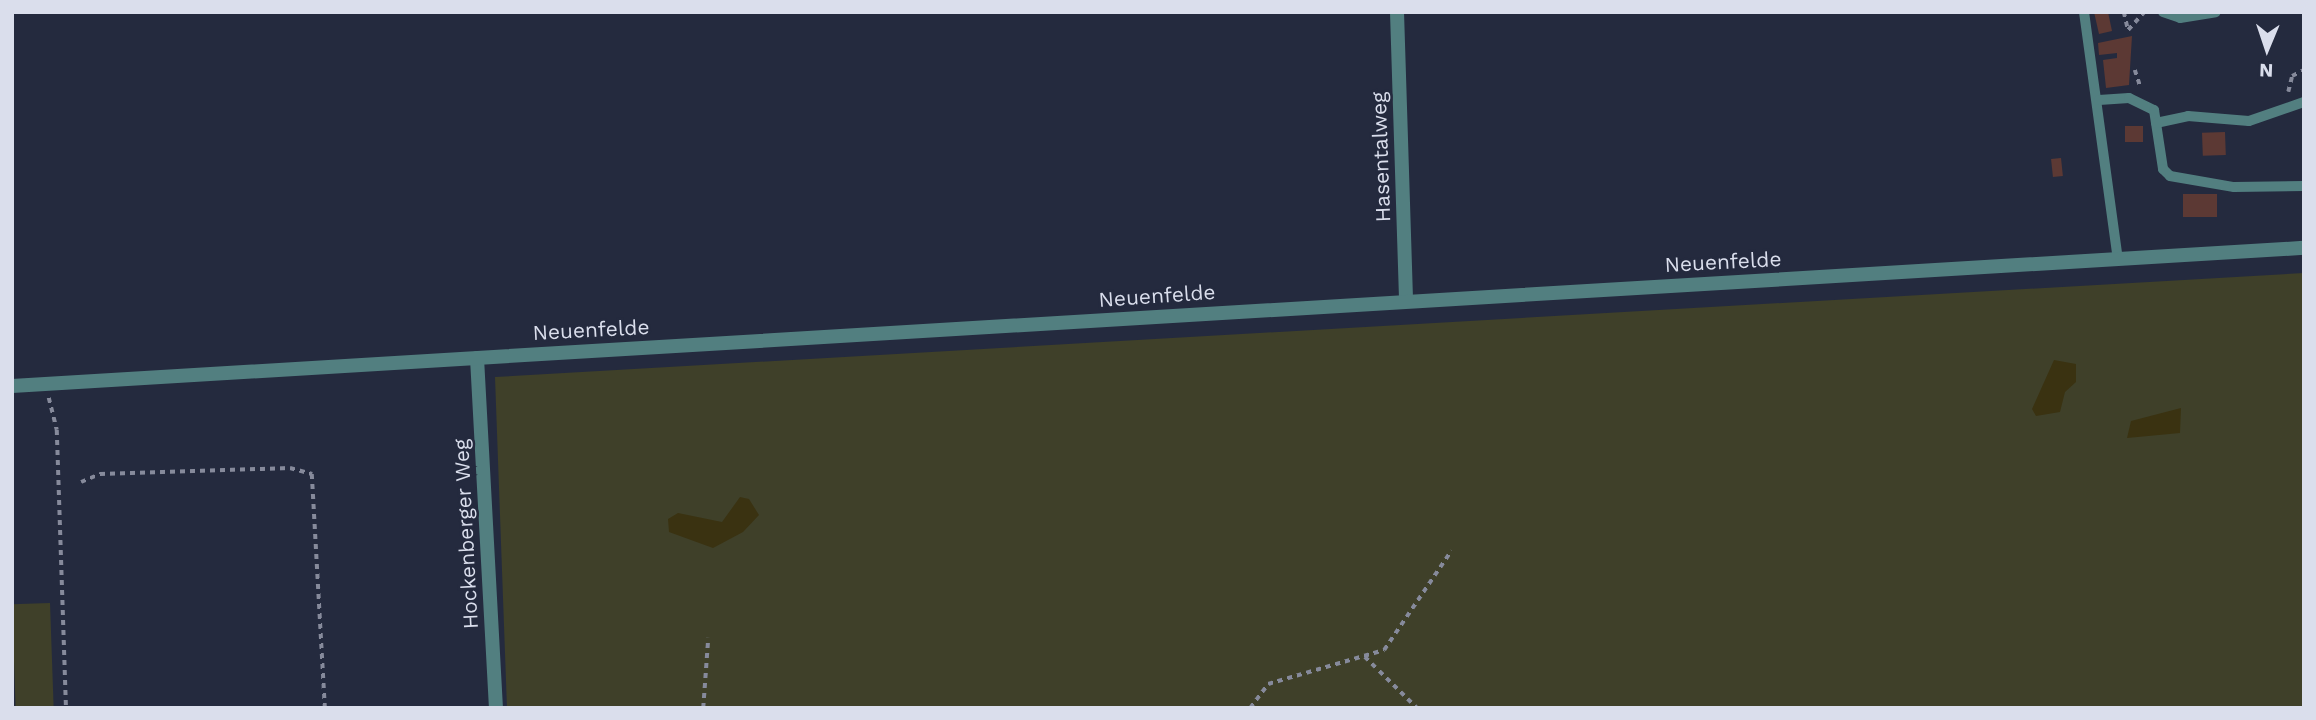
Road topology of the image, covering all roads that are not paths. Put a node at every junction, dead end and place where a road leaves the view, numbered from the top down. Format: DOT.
graph roads {
  1 [pos="1397,12"];
  2 [pos="2084,12"];
  3 [pos="2163,12"];
  4 [pos="2216,12"];
  5 [pos="2099,100"];
  6 [pos="2304,102"];
  7 [pos="2156,123"];
  8 [pos="2304,186"];
  9 [pos="2304,248"];
  10 [pos="2118,260"];
  11 [pos="1406,301"];
  12 [pos="477,358"];
  13 [pos="12,386"];
  14 [pos="496,708"];
  1 -- 11 [label="street, Hasentalweg"];
  2 -- 5 [label="lane"];
  3 -- 4 [label="lane"];
  5 -- 7 [label="lane"];
  5 -- 10 [label="lane"];
  6 -- 7 [label="lane"];
  7 -- 8 [label="lane"];
  9 -- 10 [label="street, Neuenfelde"];
  10 -- 11 [label="street, Neuenfelde"];
  11 -- 12 [label="street, Neuenfelde"];
  12 -- 13 [label="street, Neuenfelde"];
  12 -- 14 [label="street, Hockenberger Weg"];
}
